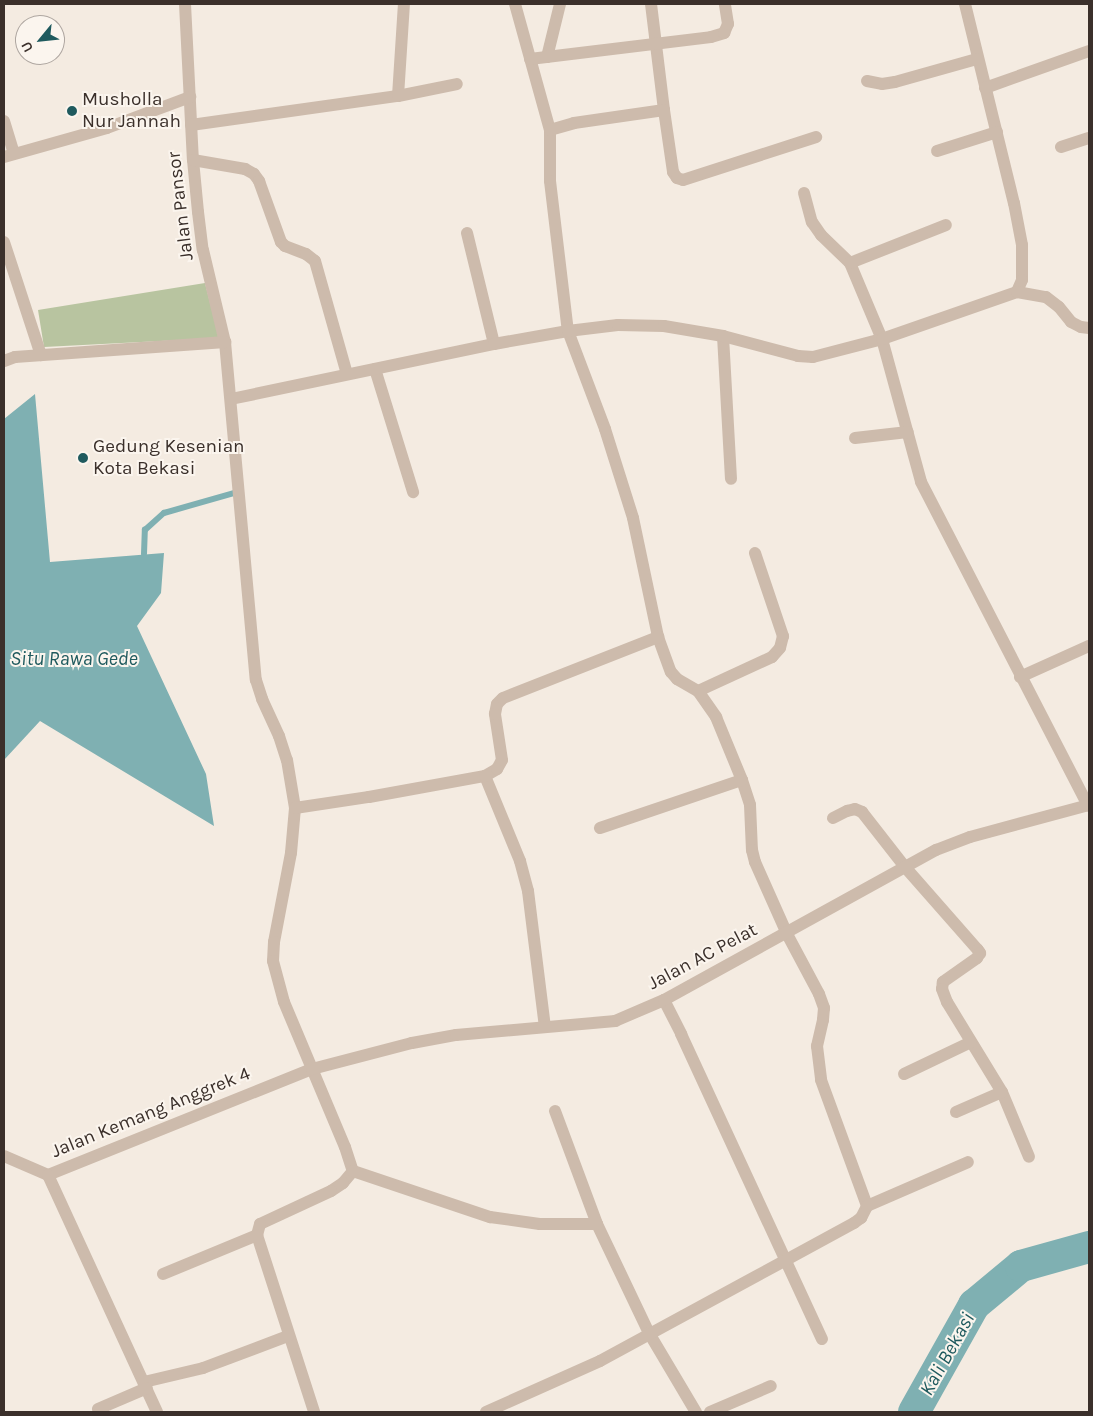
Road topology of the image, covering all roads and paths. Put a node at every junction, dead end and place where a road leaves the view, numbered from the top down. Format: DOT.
graph roads {
  1 [pos="185,4"];
  2 [pos="404,4"];
  3 [pos="515,4"];
  4 [pos="560,4"];
  5 [pos="651,4"];
  6 [pos="725,4"];
  7 [pos="964,4"];
  8 [pos="657,42"];
  9 [pos="1089,51"];
  10 [pos="547,57"];
  11 [pos="977,58"];
  12 [pos="530,59"];
  13 [pos="867,81"];
  14 [pos="457,84"];
  15 [pos="985,88"];
  16 [pos="398,96"];
  17 [pos="190,97"];
  18 [pos="664,110"];
  19 [pos="4,121"];
  20 [pos="191,125"];
  21 [pos="550,130"];
  22 [pos="997,132"];
  23 [pos="816,137"];
  24 [pos="1089,138"];
  25 [pos="1061,147"];
  26 [pos="937,151"];
  27 [pos="9,155"];
  28 [pos="193,160"];
  29 [pos="804,193"];
  30 [pos="946,225"];
  31 [pos="467,233"];
  32 [pos="4,242"];
  33 [pos="7,263"];
  34 [pos="850,263"];
  35 [pos="1018,292"];
  36 [pos="1089,328"];
  37 [pos="568,331"];
  38 [pos="723,336"];
  39 [pos="882,340"];
  40 [pos="224,342"];
  41 [pos="494,344"];
  42 [pos="41,355"];
  43 [pos="4,361"];
  44 [pos="375,369"];
  45 [pos="347,374"];
  46 [pos="231,399"];
  47 [pos="908,432"];
  48 [pos="855,438"];
  49 [pos="731,479"];
  50 [pos="413,492"];
  51 [pos="755,553"];
  52 [pos="658,637"];
  53 [pos="1089,646"];
  54 [pos="1020,677"];
  55 [pos="698,691"];
  56 [pos="485,776"];
  57 [pos="742,780"];
  58 [pos="1089,805"];
  59 [pos="295,808"];
  60 [pos="833,818"];
  61 [pos="600,828"];
  62 [pos="905,867"];
  63 [pos="787,934"];
  64 [pos="664,1000"];
  65 [pos="545,1026"];
  66 [pos="971,1042"];
  67 [pos="312,1068"];
  68 [pos="904,1074"];
  69 [pos="1002,1092"];
  70 [pos="555,1110"];
  71 [pos="956,1112"];
  72 [pos="4,1156"];
  73 [pos="1029,1157"];
  74 [pos="968,1162"];
  75 [pos="353,1171"];
  76 [pos="48,1175"];
  77 [pos="867,1206"];
  78 [pos="597,1224"];
  79 [pos="257,1235"];
  80 [pos="786,1258"];
  81 [pos="163,1274"];
  82 [pos="649,1333"];
  83 [pos="288,1336"];
  84 [pos="822,1339"];
  85 [pos="146,1385"];
  86 [pos="771,1386"];
  87 [pos="98,1410"];
  88 [pos="157,1412"];
  89 [pos="314,1412"];
  90 [pos="486,1412"];
  91 [pos="696,1412"];
  92 [pos="710,1412"];
  1 -- 17 [label="street, Jalan Pansor"];
  2 -- 16 [label="street"];
  3 -- 12 [label="street"];
  4 -- 10 [label="street"];
  5 -- 8 [label="street"];
  6 -- 8 [label="street"];
  7 -- 11 [label="street"];
  8 -- 10 [label="street"];
  8 -- 18 [label="street"];
  9 -- 15 [label="street"];
  10 -- 12 [label="street"];
  11 -- 13 [label="street"];
  11 -- 15 [label="street"];
  12 -- 21 [label="street"];
  14 -- 16 [label="street"];
  15 -- 22 [label="street"];
  16 -- 20 [label="street"];
  17 -- 20 [label="street, Jalan Pansor"];
  17 -- 27 [label="street"];
  18 -- 21 [label="street"];
  18 -- 23 [label="street"];
  19 -- 27 [label="street"];
  20 -- 28 [label="street, Jalan Pansor"];
  21 -- 37 [label="street"];
  22 -- 26 [label="street"];
  22 -- 35 [label="street"];
  24 -- 25 [label="street"];
  28 -- 40 [label="street, Jalan Pansor"];
  28 -- 45 [label="street"];
  29 -- 34 [label="street"];
  30 -- 34 [label="street"];
  31 -- 41 [label="street"];
  32 -- 33 [label="street"];
  33 -- 42 [label="street"];
  34 -- 39 [label="street"];
  35 -- 36 [label="street"];
  35 -- 39 [label="street"];
  37 -- 38 [label="street"];
  37 -- 41 [label="street"];
  37 -- 52 [label="street"];
  38 -- 39 [label="street"];
  38 -- 49 [label="street"];
  39 -- 47 [label="street"];
  40 -- 42 [label="street"];
  40 -- 46 [label="street, Jalan Pansor"];
  41 -- 44 [label="street"];
  42 -- 43 [label="street"];
  44 -- 45 [label="street"];
  44 -- 50 [label="street"];
  45 -- 46 [label="street"];
  46 -- 59 [label="street, Jalan Pansor"];
  47 -- 48 [label="street"];
  47 -- 54 [label="street"];
  51 -- 55 [label="street"];
  52 -- 55 [label="street"];
  52 -- 56 [label="street"];
  53 -- 54 [label="street"];
  54 -- 58 [label="street"];
  55 -- 57 [label="street"];
  56 -- 59 [label="street"];
  56 -- 65 [label="street"];
  57 -- 61 [label="street"];
  57 -- 63 [label="street"];
  58 -- 62 [label="street, Jalan AC Pelat"];
  59 -- 67 [label="street, Jalan Pansor"];
  60 -- 62 [label="street"];
  62 -- 63 [label="street, Jalan AC Pelat"];
  62 -- 66 [label="street"];
  63 -- 64 [label="street, Jalan AC Pelat"];
  63 -- 77 [label="street"];
  64 -- 65 [label="street, Jalan AC Pelat"];
  64 -- 80 [label="street"];
  65 -- 67 [label="street, Jalan AC Pelat"];
  66 -- 68 [label="street"];
  66 -- 69 [label="street"];
  67 -- 75 [label="street, Jalan Pansor"];
  67 -- 76 [label="street, Jalan Kemang Anggrek 4"];
  69 -- 71 [label="street"];
  69 -- 73 [label="street"];
  70 -- 78 [label="street"];
  72 -- 76 [label="street, Jalan Kemang Anggrek 4"];
  74 -- 77 [label="street"];
  75 -- 78 [label="street"];
  75 -- 79 [label="street"];
  76 -- 85 [label="street"];
  77 -- 80 [label="street"];
  78 -- 82 [label="street"];
  79 -- 81 [label="street"];
  79 -- 83 [label="street"];
  80 -- 82 [label="street"];
  80 -- 84 [label="street"];
  82 -- 90 [label="street"];
  82 -- 91 [label="street"];
  83 -- 85 [label="street"];
  83 -- 89 [label="street"];
  85 -- 87 [label="street"];
  85 -- 88 [label="street"];
  86 -- 92 [label="street"];
}
